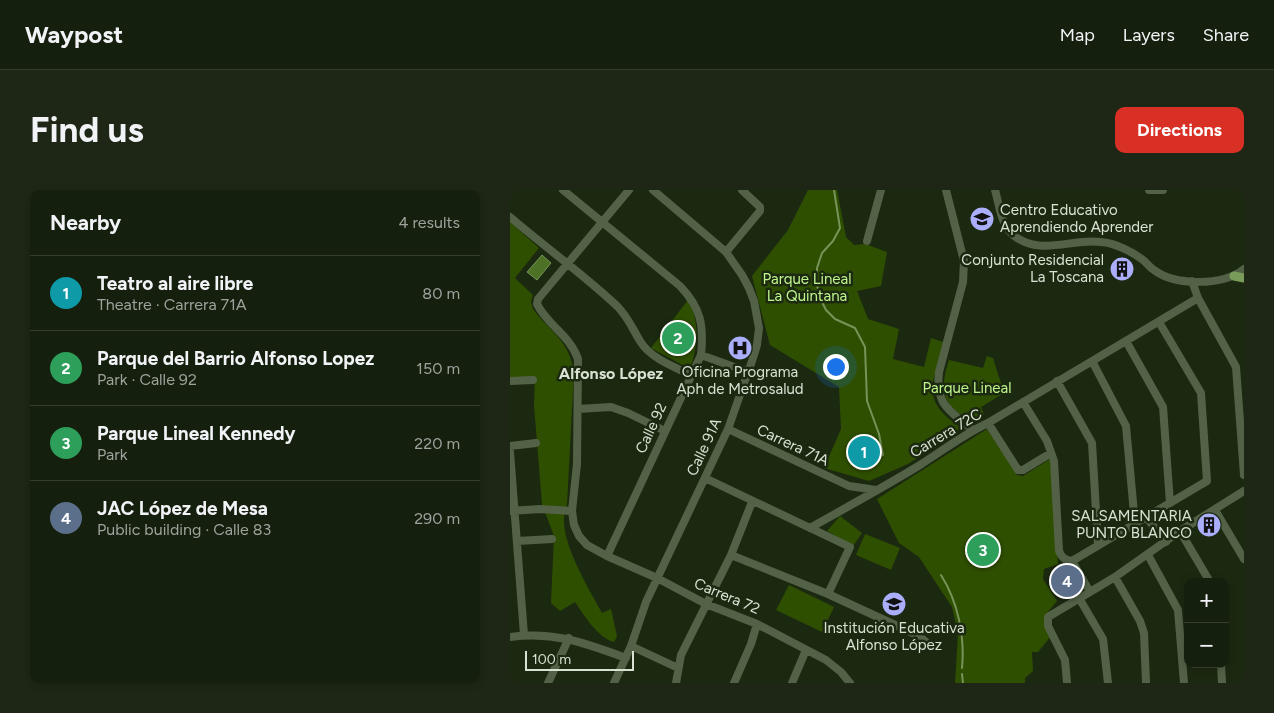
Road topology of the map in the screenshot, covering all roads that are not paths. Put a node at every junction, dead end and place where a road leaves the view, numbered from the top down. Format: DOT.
graph roads {
  1 [pos="563,190"];
  2 [pos="629,190"];
  3 [pos="653,190"];
  4 [pos="742,190"];
  5 [pos="881,190"];
  6 [pos="946,190"];
  7 [pos="995,190"];
  8 [pos="1149,190"];
  9 [pos="1163,190"];
  10 [pos="510,217"];
  11 [pos="602,222"];
  12 [pos="867,241"];
  13 [pos="726,252"];
  14 [pos="567,263"];
  15 [pos="1244,269"];
  16 [pos="1234,276"];
  17 [pos="1244,278"];
  18 [pos="1192,281"];
  19 [pos="1198,298"];
  20 [pos="1158,322"];
  21 [pos="1126,341"];
  22 [pos="701,355"];
  23 [pos="1092,361"];
  24 [pos="1240,367"];
  25 [pos="748,372"];
  26 [pos="691,375"];
  27 [pos="532,380"];
  28 [pos="1057,381"];
  29 [pos="510,382"];
  30 [pos="1022,402"];
  31 [pos="578,409"];
  32 [pos="988,423"];
  33 [pos="728,429"];
  34 [pos="973,430"];
  35 [pos="665,431"];
  36 [pos="536,443"];
  37 [pos="510,446"];
  38 [pos="510,452"];
  39 [pos="1052,453"];
  40 [pos="1244,475"];
  41 [pos="511,476"];
  42 [pos="704,478"];
  43 [pos="876,490"];
  44 [pos="1244,491"];
  45 [pos="752,502"];
  46 [pos="1170,503"];
  47 [pos="512,510"];
  48 [pos="568,510"];
  49 [pos="1215,510"];
  50 [pos="1146,517"];
  51 [pos="1135,524"];
  52 [pos="810,528"];
  53 [pos="1180,531"];
  54 [pos="552,540"];
  55 [pos="517,541"];
  56 [pos="1166,542"];
  57 [pos="1098,545"];
  58 [pos="731,554"];
  59 [pos="1148,555"];
  60 [pos="607,556"];
  61 [pos="1244,559"];
  62 [pos="1072,561"];
  63 [pos="1115,577"];
  64 [pos="658,578"];
  65 [pos="1208,578"];
  66 [pos="1090,592"];
  67 [pos="828,594"];
  68 [pos="1079,598"];
  69 [pos="706,604"];
  70 [pos="757,624"];
  71 [pos="524,634"];
  72 [pos="510,638"];
  73 [pos="569,638"];
  74 [pos="926,642"];
  75 [pos="630,648"];
  76 [pos="806,650"];
  77 [pos="617,654"];
  78 [pos="626,658"];
  79 [pos="678,668"];
  80 [pos="1221,668"];
  81 [pos="548,683"];
  82 [pos="614,683"];
  83 [pos="676,683"];
  84 [pos="734,683"];
  85 [pos="792,683"];
  86 [pos="850,683"];
  87 [pos="1067,683"];
  88 [pos="1108,683"];
  89 [pos="1146,683"];
  90 [pos="1184,683"];
  91 [pos="1222,683"];
  1 -- 11 [label="street, Calle 92"];
  2 -- 11 [label="street"];
  3 -- 13 [label="street, Calle 91A"];
  4 -- 13 [label="street"];
  5 -- 12 [label="street"];
  6 -- 34 [label="street"];
  7 -- 18 [label="street"];
  8 -- 9 [label="street"];
  10 -- 14 [label="street"];
  11 -- 14 [label="street"];
  11 -- 22 [label="street, Calle 92"];
  13 -- 25 [label="street, Calle 91A"];
  14 -- 26 [label="street"];
  14 -- 31 [label="street"];
  15 -- 16 [label="street"];
  16 -- 17 [label="main road"];
  16 -- 18 [label="street"];
  18 -- 19 [label="street"];
  19 -- 20 [label="street, Carrera 72C"];
  19 -- 24 [label="street"];
  20 -- 21 [label="street, Carrera 72C"];
  20 -- 46 [label="street"];
  21 -- 23 [label="street, Carrera 72C"];
  21 -- 46 [label="street"];
  22 -- 25 [label="street"];
  22 -- 26 [label="street, Calle 92"];
  23 -- 28 [label="street, Carrera 72C"];
  23 -- 51 [label="street"];
  24 -- 40 [label="street"];
  25 -- 33 [label="street, Calle 91A"];
  26 -- 35 [label="street, Calle 92"];
  27 -- 29 [label="street"];
  28 -- 30 [label="street, Carrera 72C"];
  28 -- 57 [label="street"];
  30 -- 32 [label="street, Carrera 72C"];
  30 -- 39 [label="street"];
  31 -- 35 [label="street"];
  31 -- 48 [label="street"];
  32 -- 34 [label="street, Carrera 72C"];
  32 -- 39 [label="street"];
  33 -- 42 [label="street, Calle 91A"];
  33 -- 43 [label="street, Carrera 71A"];
  34 -- 43 [label="street, Carrera 72C"];
  35 -- 60 [label="street, Calle 92"];
  36 -- 37 [label="street"];
  38 -- 41 [label="street"];
  39 -- 62 [label="street"];
  41 -- 47 [label="street"];
  42 -- 45 [label="street"];
  42 -- 64 [label="street, Calle 91A"];
  43 -- 52 [label="street, Carrera 72C"];
  44 -- 49 [label="street"];
  45 -- 52 [label="street"];
  45 -- 58 [label="street"];
  46 -- 50 [label="street"];
  47 -- 48 [label="street"];
  47 -- 55 [label="street"];
  48 -- 60 [label="street, Carrera 72"];
  49 -- 53 [label="street"];
  49 -- 61 [label="street"];
  50 -- 51 [label="street"];
  50 -- 56 [label="street"];
  51 -- 57 [label="street"];
  52 -- 67 [label="street"];
  53 -- 56 [label="street"];
  53 -- 65 [label="street"];
  54 -- 55 [label="street"];
  55 -- 71 [label="street"];
  56 -- 59 [label="street"];
  57 -- 62 [label="street"];
  58 -- 67 [label="street"];
  58 -- 69 [label="street"];
  59 -- 63 [label="street"];
  59 -- 90 [label="street"];
  60 -- 64 [label="street, Carrera 72"];
  62 -- 66 [label="street"];
  63 -- 66 [label="street"];
  63 -- 89 [label="street"];
  64 -- 69 [label="street, Carrera 72"];
  64 -- 75 [label="street, Calle 91A"];
  66 -- 68 [label="street"];
  67 -- 74 [label="street"];
  68 -- 87 [label="street"];
  68 -- 88 [label="street"];
  69 -- 70 [label="street, Carrera 72"];
  69 -- 79 [label="street"];
  70 -- 76 [label="street, Carrera 72"];
  70 -- 84 [label="street"];
  71 -- 72 [label="street"];
  71 -- 73 [label="street"];
  73 -- 77 [label="street"];
  73 -- 81 [label="street"];
  75 -- 77 [label="street"];
  75 -- 78 [label="street, Calle 91A"];
  75 -- 79 [label="street"];
  76 -- 85 [label="street"];
  76 -- 86 [label="street, Carrera 72"];
  77 -- 78 [label="street"];
  78 -- 82 [label="street, Calle 91A"];
  79 -- 83 [label="street"];
  80 -- 91 [label="street"];
}
